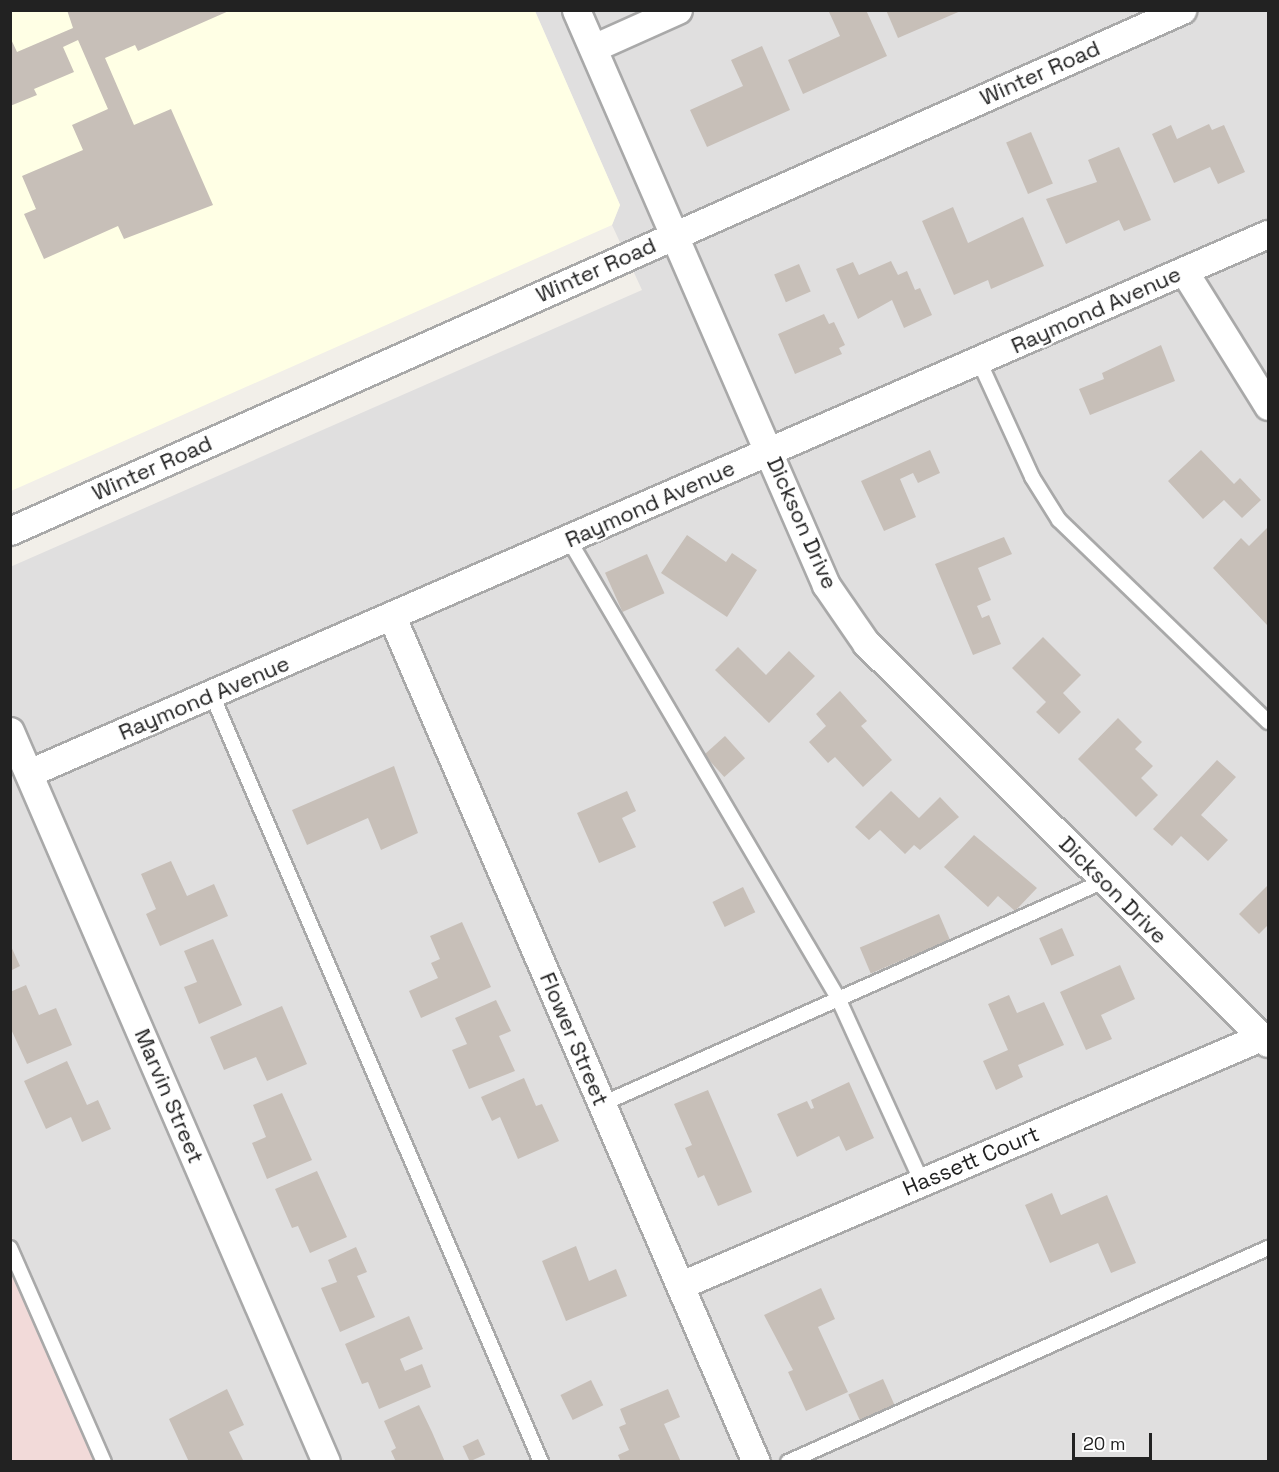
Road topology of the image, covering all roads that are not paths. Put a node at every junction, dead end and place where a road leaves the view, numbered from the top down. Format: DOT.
graph roads {
  1 [pos="576,10"];
  2 [pos="678,10"];
  3 [pos="1182,10"];
  4 [pos="593,48"];
  5 [pos="1269,234"];
  6 [pos="675,235"];
  7 [pos="1184,271"];
  8 [pos="979,361"];
  9 [pos="1269,406"];
  10 [pos="770,452"];
  11 [pos="10,531"];
  12 [pos="569,540"];
  13 [pos="392,617"];
  14 [pos="212,695"];
  15 [pos="1269,722"];
  16 [pos="10,731"];
  17 [pos="31,772"];
  18 [pos="1104,880"];
  19 [pos="838,998"];
  20 [pos="1265,1040"];
  21 [pos="602,1104"];
  22 [pos="922,1182"];
  23 [pos="10,1248"];
  24 [pos="1269,1248"];
  25 [pos="681,1285"];
  26 [pos="104,1461"];
  27 [pos="326,1461"];
  28 [pos="542,1461"];
  29 [pos="756,1461"];
  30 [pos="789,1461"];
  1 -- 4 [label="street, Dickson Drive"];
  2 -- 4 [label="street"];
  3 -- 6 [label="street, Winter Road"];
  4 -- 6 [label="street, Dickson Drive"];
  5 -- 7 [label="street, Raymond Avenue"];
  6 -- 10 [label="street, Dickson Drive"];
  6 -- 11 [label="street, Winter Road"];
  7 -- 8 [label="street, Raymond Avenue"];
  7 -- 9 [label="street"];
  8 -- 10 [label="street, Raymond Avenue"];
  8 -- 15 [label="lane"];
  10 -- 12 [label="street, Raymond Avenue"];
  10 -- 18 [label="street, Dickson Drive"];
  12 -- 13 [label="street, Raymond Avenue"];
  12 -- 19 [label="lane"];
  13 -- 14 [label="street, Raymond Avenue"];
  13 -- 21 [label="street, Flower Street"];
  14 -- 17 [label="street, Raymond Avenue"];
  14 -- 28 [label="lane"];
  16 -- 17 [label="street, Marvin Street"];
  17 -- 27 [label="street, Marvin Street"];
  18 -- 19 [label="lane"];
  18 -- 20 [label="street, Dickson Drive"];
  19 -- 21 [label="lane"];
  19 -- 22 [label="lane"];
  20 -- 22 [label="street, Hassett Court"];
  21 -- 25 [label="street, Flower Street"];
  22 -- 25 [label="street, Hassett Court"];
  23 -- 26 [label="lane"];
  24 -- 30 [label="lane"];
  25 -- 29 [label="street, Flower Street"];
}
